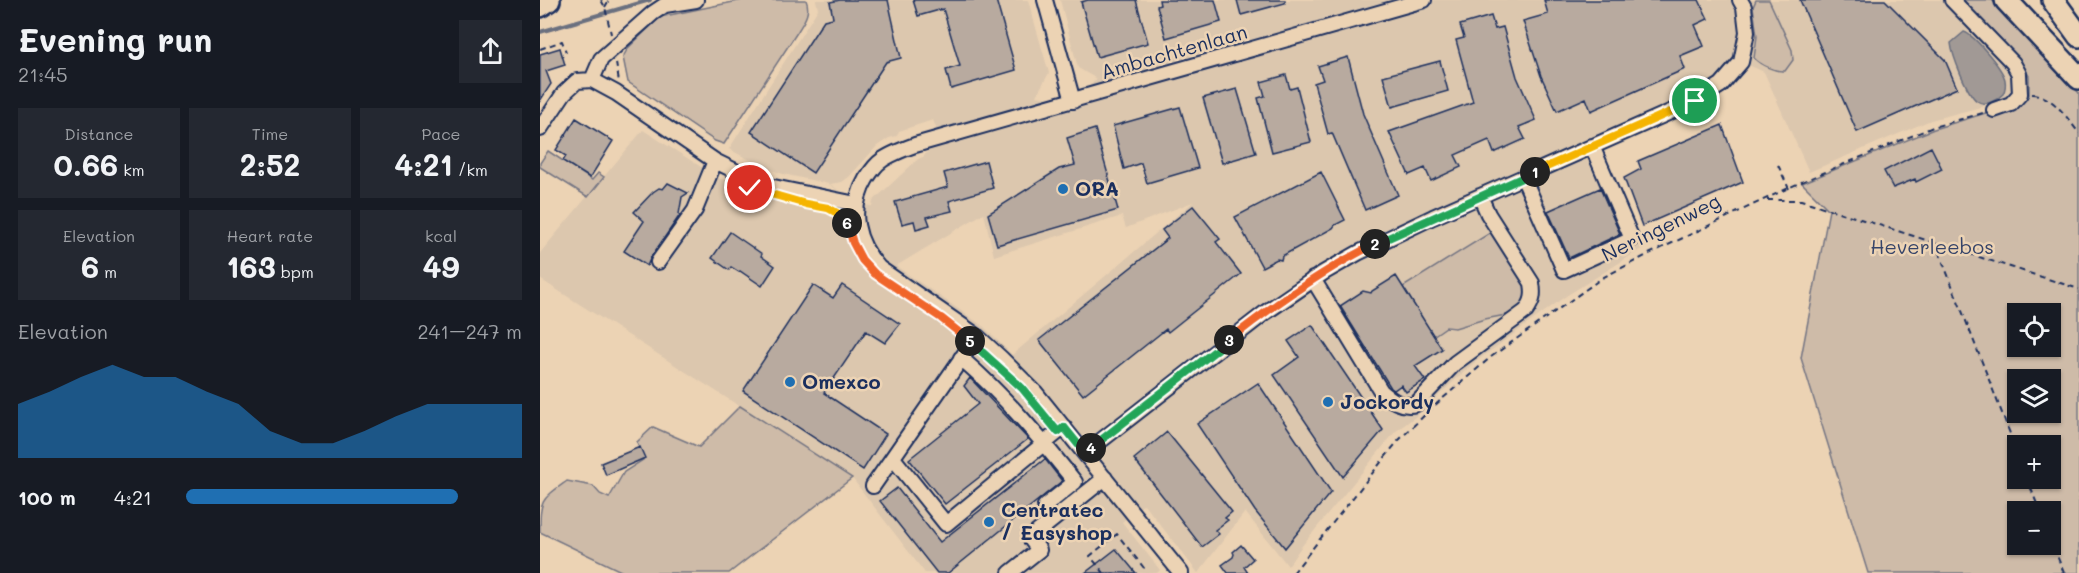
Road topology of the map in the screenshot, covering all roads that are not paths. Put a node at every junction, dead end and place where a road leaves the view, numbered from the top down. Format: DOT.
graph roads {
  1 [pos="549,0"];
  2 [pos="696,0"];
  3 [pos="1045,0"];
  4 [pos="1424,0"];
  5 [pos="1740,0"];
  6 [pos="1952,0"];
  7 [pos="2006,0"];
  8 [pos="2053,0"];
  9 [pos="540,6"];
  10 [pos="2079,36"];
  11 [pos="2079,78"];
  12 [pos="592,80"];
  13 [pos="1073,101"];
  14 [pos="1994,110"];
  15 [pos="540,129"];
  16 [pos="1592,146"];
  17 [pos="715,161"];
  18 [pos="1523,177"];
  19 [pos="1480,196"];
  20 [pos="856,204"];
  21 [pos="658,262"];
  22 [pos="1313,279"];
  23 [pos="977,336"];
  24 [pos="961,358"];
  25 [pos="1064,427"];
  26 [pos="1045,443"];
  27 [pos="1085,453"];
  28 [pos="893,458"];
  29 [pos="1105,478"];
  30 [pos="873,486"];
  31 [pos="1046,506"];
  32 [pos="1010,573"];
  33 [pos="1181,573"];
  1 -- 9 [label="highway"];
  2 -- 12 [label="street"];
  3 -- 13 [label="street"];
  4 -- 13 [label="street, Ambachtenlaan"];
  5 -- 16 [label="street"];
  6 -- 14 [label="street"];
  7 -- 11 [label="highway"];
  8 -- 10 [label="highway"];
  12 -- 15 [label="street"];
  12 -- 17 [label="street"];
  13 -- 20 [label="street, Ambachtenlaan"];
  16 -- 18 [label="street"];
  16 -- 18 [label="street"];
  17 -- 20 [label="street"];
  17 -- 21 [label="street"];
  18 -- 19 [label="street"];
  19 -- 22 [label="street"];
  19 -- 22 [label="street"];
  20 -- 23 [label="street, Ambachtenlaan"];
  22 -- 27 [label="street"];
  23 -- 24 [label="street"];
  23 -- 25 [label="street, Ambachtenlaan"];
  24 -- 26 [label="street"];
  24 -- 28 [label="street"];
  25 -- 26 [label="street"];
  25 -- 27 [label="street, Ambachtenlaan"];
  26 -- 28 [label="street"];
  26 -- 31 [label="street"];
  27 -- 29 [label="street, Ambachtenlaan"];
  28 -- 30 [label="street"];
  29 -- 32 [label="street"];
  29 -- 33 [label="street, Ambachtenlaan"];
}
